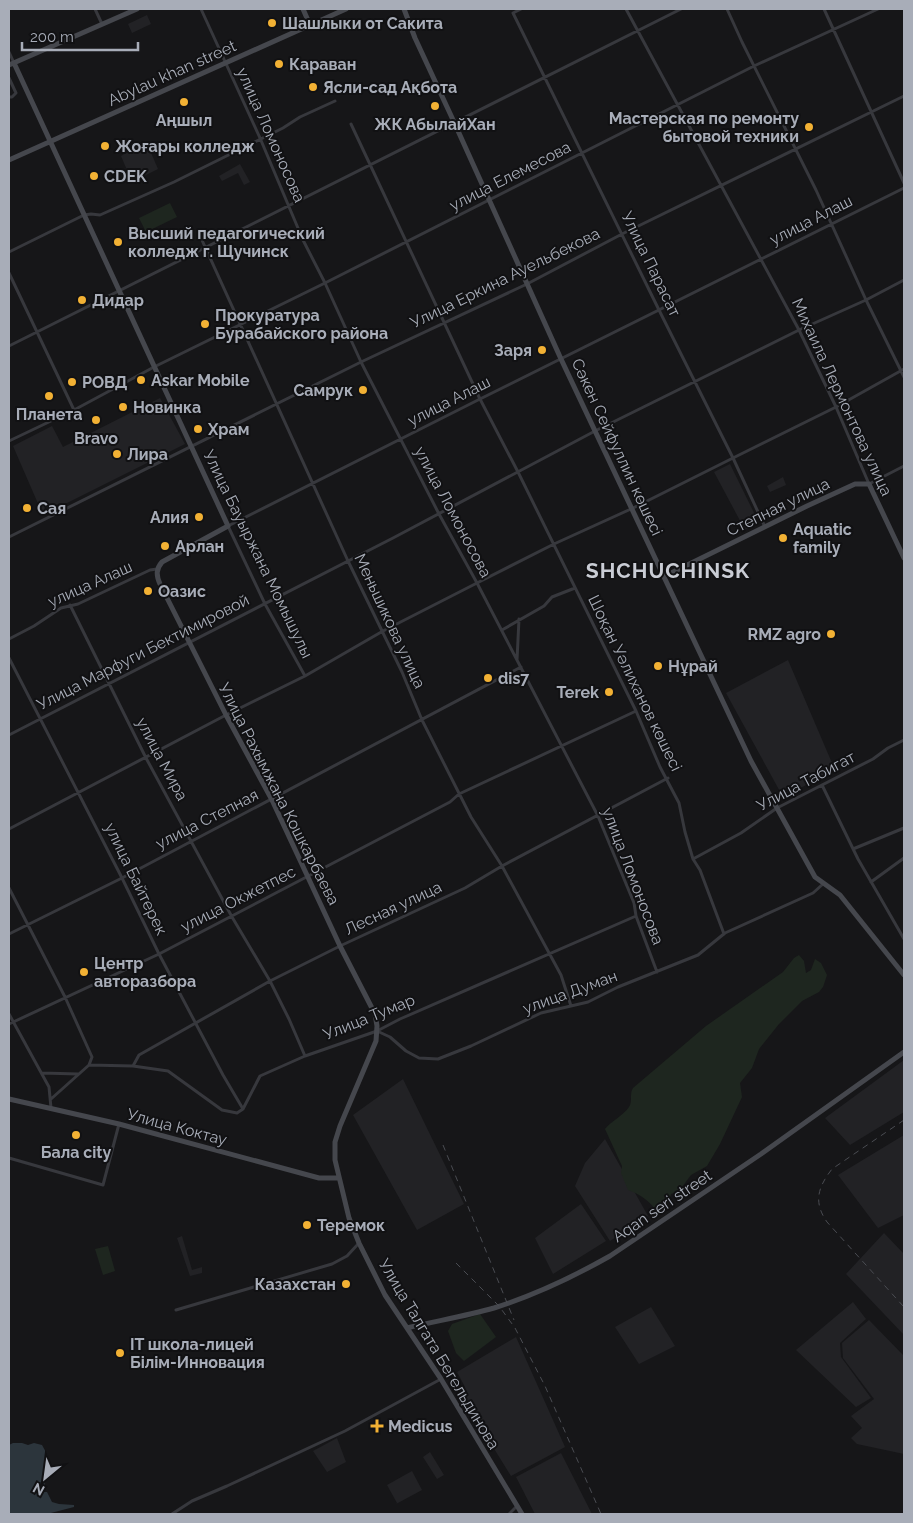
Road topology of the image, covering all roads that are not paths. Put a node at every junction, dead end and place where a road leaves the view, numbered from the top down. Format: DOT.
graph roads {
  1 [pos="95,9"];
  2 [pos="137,9"];
  3 [pos="201,9"];
  4 [pos="303,9"];
  5 [pos="346,9"];
  6 [pos="404,9"];
  7 [pos="521,9"];
  8 [pos="626,9"];
  9 [pos="680,9"];
  10 [pos="727,9"];
  11 [pos="824,9"];
  12 [pos="878,9"];
  13 [pos="102,24"];
  14 [pos="310,25"];
  15 [pos="834,29"];
  16 [pos="637,30"];
  17 [pos="9,52"];
  18 [pos="225,63"];
  19 [pos="11,64"];
  20 [pos="754,66"];
  21 [pos="544,77"];
  22 [pos="9,78"];
  23 [pos="904,96"];
  24 [pos="9,97"];
  25 [pos="335,101"];
  26 [pos="679,106"];
  27 [pos="872,111"];
  28 [pos="454,122"];
  29 [pos="351,124"];
  30 [pos="260,138"];
  31 [pos="50,142"];
  32 [pos="795,149"];
  33 [pos="582,154"];
  34 [pos="9,160"];
  35 [pos="371,164"];
  36 [pos="904,182"];
  37 [pos="722,185"];
  38 [pos="904,188"];
  39 [pos="489,200"];
  40 [pos="288,205"];
  41 [pos="84,215"];
  42 [pos="832,224"];
  43 [pos="622,234"];
  44 [pos="201,238"];
  45 [pos="406,242"];
  46 [pos="205,247"];
  47 [pos="9,252"];
  48 [pos="760,260"];
  49 [pos="9,273"];
  50 [pos="904,280"];
  51 [pos="325,284"];
  52 [pos="527,284"];
  53 [pos="118,291"];
  54 [pos="866,300"];
  55 [pos="659,310"];
  56 [pos="444,322"];
  57 [pos="240,324"];
  58 [pos="799,330"];
  59 [pos="37,332"];
  60 [pos="9,346"];
  61 [pos="561,359"];
  62 [pos="362,362"];
  63 [pos="154,367"];
  64 [pos="903,370"];
  65 [pos="904,377"];
  66 [pos="696,381"];
  67 [pos="480,399"];
  68 [pos="276,405"];
  69 [pos="836,407"];
  70 [pos="74,410"];
  71 [pos="595,431"];
  72 [pos="401,440"];
  73 [pos="9,442"];
  74 [pos="191,447"];
  75 [pos="734,458"];
  76 [pos="904,466"];
  77 [pos="518,472"];
  78 [pos="313,484"];
  79 [pos="870,484"];
  80 [pos="631,509"];
  81 [pos="439,514"];
  82 [pos="228,526"];
  83 [pos="765,527"];
  84 [pos="9,536"];
  85 [pos="554,544"];
  86 [pos="904,558"];
  87 [pos="348,561"];
  88 [pos="157,569"];
  89 [pos="665,576"];
  90 [pos="477,582"];
  91 [pos="576,588"];
  92 [pos="78,604"];
  93 [pos="265,604"];
  94 [pos="70,605"];
  95 [pos="73,612"];
  96 [pos="519,619"];
  97 [pos="502,630"];
  98 [pos="383,631"];
  99 [pos="9,639"];
  100 [pos="189,642"];
  101 [pos="9,658"];
  102 [pos="517,660"];
  103 [pos="521,667"];
  104 [pos="305,676"];
  105 [pos="109,684"];
  106 [pos="636,711"];
  107 [pos="226,715"];
  108 [pos="41,719"];
  109 [pos="422,720"];
  110 [pos="9,735"];
  111 [pos="904,740"];
  112 [pos="561,746"];
  113 [pos="146,758"];
  114 [pos="668,778"];
  115 [pos="822,785"];
  116 [pos="79,793"];
  117 [pos="459,794"];
  118 [pos="272,800"];
  119 [pos="777,808"];
  120 [pos="598,816"];
  121 [pos="904,828"];
  122 [pos="9,829"];
  123 [pos="191,840"];
  124 [pos="853,849"];
  125 [pos="904,858"];
  126 [pos="693,859"];
  127 [pos="502,866"];
  128 [pos="308,877"];
  129 [pos="122,878"];
  130 [pos="871,882"];
  131 [pos="823,884"];
  132 [pos="9,888"];
  133 [pos="232,916"];
  134 [pos="636,916"];
  135 [pos="26,924"];
  136 [pos="9,934"];
  137 [pos="724,934"];
  138 [pos="904,939"];
  139 [pos="340,946"];
  140 [pos="159,954"];
  141 [pos="550,954"];
  142 [pos="657,972"];
  143 [pos="904,975"];
  144 [pos="270,981"];
  145 [pos="65,997"];
  146 [pos="571,1006"];
  147 [pos="9,1014"];
  148 [pos="14,1022"];
  149 [pos="9,1024"];
  150 [pos="196,1024"];
  151 [pos="377,1031"];
  152 [pos="904,1052"];
  153 [pos="305,1056"];
  154 [pos="89,1065"];
  155 [pos="133,1066"];
  156 [pos="41,1073"];
  157 [pos="78,1074"];
  158 [pos="9,1099"];
  159 [pos="51,1099"];
  160 [pos="51,1108"];
  161 [pos="243,1110"];
  162 [pos="119,1124"];
  163 [pos="9,1158"];
  164 [pos="339,1178"];
  165 [pos="359,1244"];
  166 [pos="176,1310"];
  167 [pos="407,1328"];
  168 [pos="441,1379"];
  169 [pos="517,1506"];
  170 [pos="172,1514"];
  171 [pos="509,1514"];
  172 [pos="522,1514"];
  1 -- 13 [label="street"];
  2 -- 13 [label="street"];
  3 -- 18 [label="street, улица Ломоносова"];
  4 -- 14 [label="street"];
  5 -- 14 [label="street, Abylau khan street"];
  6 -- 28 [label="street, Сәкен Сейфуллин көшесі"];
  7 -- 21 [label="street, Улица Парасат"];
  8 -- 16 [label="street, Михаила Лермонтова улица"];
  9 -- 16 [label="street"];
  10 -- 20 [label="street"];
  11 -- 15 [label="street"];
  12 -- 15 [label="street, улица Елемесова"];
  13 -- 19 [label="street"];
  14 -- 18 [label="street, Abylau khan street"];
  15 -- 20 [label="street, улица Елемесова"];
  15 -- 27 [label="street"];
  16 -- 21 [label="street"];
  16 -- 26 [label="street, Михаила Лермонтова улица"];
  17 -- 19 [label="street"];
  18 -- 30 [label="street, улица Ломоносова"];
  18 -- 31 [label="street, Abylau khan street"];
  19 -- 31 [label="street, Улица Бауыржана Момышулы"];
  20 -- 26 [label="street, улица Елемесова"];
  20 -- 32 [label="street"];
  21 -- 28 [label="street"];
  21 -- 33 [label="street, Улица Парасат"];
  22 -- 24 [label="street"];
  23 -- 27 [label="street, Улица Еркина Ауельбекова"];
  25 -- 30 [label="street"];
  26 -- 33 [label="street, улица Елемесова"];
  26 -- 37 [label="street, Михаила Лермонтова улица"];
  27 -- 32 [label="street, Улица Еркина Ауельбекова"];
  27 -- 36 [label="street"];
  28 -- 35 [label="street"];
  28 -- 39 [label="street, Сәкен Сейфуллин көшесі"];
  29 -- 35 [label="street, Шоқан Уәлиханов көшесі"];
  30 -- 40 [label="street, улица Ломоносова"];
  30 -- 41 [label="street"];
  31 -- 34 [label="street, Abylau khan street"];
  31 -- 41 [label="street, Улица Бауыржана Момышулы"];
  32 -- 37 [label="street, Улица Еркина Ауельбекова"];
  32 -- 42 [label="street"];
  33 -- 39 [label="street, улица Елемесова"];
  33 -- 43 [label="street, Улица Парасат"];
  35 -- 40 [label="street"];
  35 -- 45 [label="street, Шоқан Уәлиханов көшесі"];
  37 -- 43 [label="street, Улица Еркина Ауельбекова"];
  37 -- 48 [label="street, Михаила Лермонтова улица"];
  38 -- 42 [label="street, улица Алаш"];
  39 -- 45 [label="street, улица Елемесова"];
  39 -- 52 [label="street, Сәкен Сейфуллин көшесі"];
  40 -- 46 [label="street"];
  40 -- 51 [label="street, улица Ломоносова"];
  41 -- 47 [label="street"];
  41 -- 53 [label="street, Улица Бауыржана Момышулы"];
  42 -- 48 [label="street, улица Алаш"];
  42 -- 54 [label="street"];
  43 -- 52 [label="street, Улица Еркина Ауельбекова"];
  43 -- 55 [label="street, Улица Парасат"];
  44 -- 46 [label="street, Меньшикова улица"];
  45 -- 51 [label="street, улица Елемесова"];
  45 -- 56 [label="street, Шоқан Уәлиханов көшесі"];
  46 -- 53 [label="street"];
  46 -- 57 [label="street, Меньшикова улица"];
  48 -- 55 [label="street, улица Алаш"];
  48 -- 58 [label="street, Михаила Лермонтова улица"];
  49 -- 59 [label="street"];
  50 -- 54 [label="street, Улица Марфуги Бектимировой"];
  51 -- 57 [label="street, улица Елемесова"];
  51 -- 62 [label="street, улица Ломоносова"];
  52 -- 56 [label="street, Улица Еркина Ауельбекова"];
  52 -- 61 [label="street, Сәкен Сейфуллин көшесі"];
  53 -- 59 [label="street"];
  53 -- 63 [label="street, Улица Бауыржана Момышулы"];
  54 -- 58 [label="street, Улица Марфуги Бектимировой"];
  54 -- 64 [label="street"];
  55 -- 61 [label="street, улица Алаш"];
  55 -- 66 [label="street, Улица Парасат"];
  56 -- 62 [label="street, Улица Еркина Ауельбекова"];
  56 -- 67 [label="street, Шоқан Уәлиханов көшесі"];
  57 -- 63 [label="street, улица Елемесова"];
  57 -- 68 [label="street, Меньшикова улица"];
  58 -- 66 [label="street, Улица Марфуги Бектимировой"];
  58 -- 69 [label="street, Михаила Лермонтова улица"];
  59 -- 60 [label="street"];
  59 -- 70 [label="street"];
  61 -- 67 [label="street, улица Алаш"];
  61 -- 71 [label="street, Сәкен Сейфуллин көшесі"];
  62 -- 68 [label="street, Улица Еркина Ауельбекова"];
  62 -- 72 [label="street, улица Ломоносова"];
  63 -- 70 [label="street, улица Елемесова"];
  63 -- 74 [label="street, Улица Бауыржана Момышулы"];
  64 -- 65 [label="street"];
  64 -- 69 [label="street"];
  66 -- 71 [label="street, Улица Марфуги Бектимировой"];
  66 -- 75 [label="street, Улица Парасат"];
  67 -- 72 [label="street, улица Алаш"];
  67 -- 77 [label="street, Шоқан Уәлиханов көшесі"];
  68 -- 74 [label="street, Улица Еркина Ауельбекова"];
  68 -- 78 [label="street, Меньшикова улица"];
  69 -- 75 [label="street"];
  69 -- 79 [label="street, Михаила Лермонтова улица"];
  70 -- 73 [label="street, улица Елемесова"];
  71 -- 77 [label="street, Улица Марфуги Бектимировой"];
  71 -- 80 [label="street, Сәкен Сейфуллин көшесі"];
  72 -- 78 [label="street, улица Алаш"];
  72 -- 81 [label="street, улица Ломоносова"];
  74 -- 82 [label="street, Улица Бауыржана Момышулы"];
  74 -- 84 [label="street, Улица Еркина Ауельбекова"];
  75 -- 80 [label="street"];
  75 -- 83 [label="street, Улица Парасат"];
  76 -- 79 [label="street, Степная улица"];
  77 -- 81 [label="street, Улица Марфуги Бектимировой"];
  77 -- 85 [label="street, Шоқан Уәлиханов көшесі"];
  78 -- 82 [label="street, улица Алаш"];
  78 -- 87 [label="street, Меньшикова улица"];
  79 -- 83 [label="street, Степная улица"];
  79 -- 86 [label="street, Михаила Лермонтова улица"];
  80 -- 85 [label="street"];
  80 -- 89 [label="street, Сәкен Сейфуллин көшесі"];
  81 -- 87 [label="street, Улица Марфуги Бектимировой"];
  81 -- 90 [label="street, улица Ломоносова"];
  82 -- 88 [label="street, улица Алаш"];
  82 -- 93 [label="street, Улица Бауыржана Момышулы"];
  83 -- 89 [label="street, Степная улица"];
  85 -- 90 [label="street"];
  85 -- 91 [label="street, Шоқан Уәлиханов көшесі"];
  87 -- 93 [label="street, Улица Марфуги Бектимировой"];
  87 -- 98 [label="street, Меньшикова улица"];
  88 -- 92 [label="street, улица Алаш"];
  88 -- 100 [label="street, Улица Рахымжана Кошкарбаева"];
  89 -- 119 [label="street, Сәкен Сейфуллин көшесі"];
  90 -- 97 [label="street, улица Ломоносова"];
  90 -- 98 [label="street"];
  91 -- 96 [label="street"];
  91 -- 106 [label="street, Шоқан Уәлиханов көшесі"];
  92 -- 94 [label="street, улица Алаш"];
  92 -- 95 [label="street"];
  93 -- 100 [label="street, Улица Марфуги Бектимировой"];
  93 -- 104 [label="street, Улица Бауыржана Момышулы"];
  94 -- 95 [label="street, улица Мира"];
  94 -- 99 [label="street, улица Алаш"];
  95 -- 105 [label="street, улица Мира"];
  96 -- 97 [label="street"];
  96 -- 102 [label="street"];
  97 -- 102 [label="street, улица Ломоносова"];
  98 -- 104 [label="street"];
  98 -- 109 [label="street, Меньшикова улица"];
  100 -- 105 [label="street, Улица Марфуги Бектимировой"];
  100 -- 107 [label="street, Улица Рахымжана Кошкарбаева"];
  101 -- 108 [label="street, улица Байтерек"];
  102 -- 103 [label="street, улица Ломоносова"];
  103 -- 109 [label="street, улица Степная"];
  103 -- 112 [label="street, улица Ломоносова"];
  104 -- 107 [label="street"];
  105 -- 108 [label="street, Улица Марфуги Бектимировой"];
  105 -- 113 [label="street, улица Мира"];
  106 -- 112 [label="street, улица Окжетпес"];
  106 -- 114 [label="street, Шоқан Уәлиханов көшесі"];
  107 -- 113 [label="street"];
  107 -- 118 [label="street, Улица Рахымжана Кошкарбаева"];
  108 -- 110 [label="street, Улица Марфуги Бектимировой"];
  108 -- 116 [label="street, улица Байтерек"];
  109 -- 117 [label="street, Меньшикова улица"];
  109 -- 118 [label="street, улица Степная"];
  111 -- 115 [label="street, Улица Табигат"];
  112 -- 117 [label="street, улица Окжетпес"];
  112 -- 120 [label="street, улица Ломоносова"];
  113 -- 116 [label="street"];
  113 -- 123 [label="street, улица Мира"];
  114 -- 120 [label="street, Лесная улица"];
  114 -- 126 [label="street, Шоқан Уәлиханов көшесі"];
  115 -- 119 [label="street, Улица Табигат"];
  115 -- 124 [label="street"];
  116 -- 122 [label="street"];
  116 -- 129 [label="street, улица Байтерек"];
  117 -- 127 [label="street, Меньшикова улица"];
  117 -- 128 [label="street, улица Окжетпес"];
  118 -- 123 [label="street, улица Степная"];
  118 -- 128 [label="street, Улица Рахымжана Кошкарбаева"];
  119 -- 126 [label="street, Улица Табигат"];
  119 -- 131 [label="street, Сәкен Сейфуллин көшесі"];
  120 -- 127 [label="street, Лесная улица"];
  120 -- 134 [label="street, улица Ломоносова"];
  121 -- 124 [label="street"];
  123 -- 129 [label="street, улица Степная"];
  123 -- 133 [label="street, улица Мира"];
  124 -- 130 [label="street"];
  125 -- 130 [label="street"];
  126 -- 137 [label="street, Шоқан Уәлиханов көшесі"];
  127 -- 139 [label="street, Лесная улица"];
  127 -- 141 [label="street, Меньшикова улица"];
  128 -- 133 [label="street, улица Окжетпес"];
  128 -- 139 [label="street, Улица Рахымжана Кошкарбаева"];
  129 -- 135 [label="street, улица Степная"];
  129 -- 140 [label="street, улица Байтерек"];
  130 -- 138 [label="street"];
  131 -- 137 [label="street, улица Думан"];
  131 -- 143 [label="street, Сәкен Сейфуллин көшесі"];
  132 -- 135 [label="street"];
  133 -- 140 [label="street, улица Окжетпес"];
  133 -- 144 [label="street, улица Мира"];
  134 -- 141 [label="street, Улица Тумар"];
  134 -- 142 [label="street, улица Ломоносова"];
  135 -- 136 [label="street, улица Степная"];
  135 -- 145 [label="street"];
  137 -- 142 [label="street, улица Думан"];
  139 -- 144 [label="street, Лесная улица"];
  139 -- 151 [label="street, Улица Рахымжана Кошкарбаева"];
  140 -- 145 [label="street, улица Окжетпес"];
  140 -- 150 [label="street, улица Байтерек"];
  141 -- 146 [label="street, Меньшикова улица"];
  141 -- 151 [label="street, Улица Тумар"];
  142 -- 146 [label="street, улица Думан"];
  144 -- 150 [label="street, Лесная улица"];
  144 -- 153 [label="street, улица Мира"];
  145 -- 148 [label="street, улица Окжетпес"];
  145 -- 154 [label="street"];
  146 -- 151 [label="street, улица Думан"];
  147 -- 148 [label="street"];
  148 -- 149 [label="street, улица Окжетпес"];
  148 -- 156 [label="street"];
  150 -- 155 [label="street, Лесная улица"];
  150 -- 161 [label="street, улица Байтерек"];
  151 -- 153 [label="street, Улица Тумар"];
  151 -- 164 [label="street, Улица Талгата Бегельдинова"];
  152 -- 167 [label="street, Aqan seri street"];
  153 -- 161 [label="street, Улица Тумар"];
  154 -- 155 [label="street"];
  154 -- 157 [label="street"];
  155 -- 161 [label="street"];
  156 -- 157 [label="street"];
  156 -- 159 [label="street"];
  157 -- 159 [label="street"];
  158 -- 160 [label="street, Улица Коктау"];
  159 -- 160 [label="street"];
  160 -- 162 [label="street, Улица Коктау"];
  162 -- 163 [label="street"];
  162 -- 164 [label="street, Улица Коктау"];
  164 -- 165 [label="street, Улица Талгата Бегельдинова"];
  165 -- 166 [label="street"];
  165 -- 167 [label="street, Улица Талгата Бегельдинова"];
  167 -- 168 [label="street, Улица Талгата Бегельдинова"];
  168 -- 169 [label="street, Улица Талгата Бегельдинова"];
  168 -- 170 [label="street"];
  169 -- 171 [label="street"];
  169 -- 172 [label="street, Улица Талгата Бегельдинова"];
}
